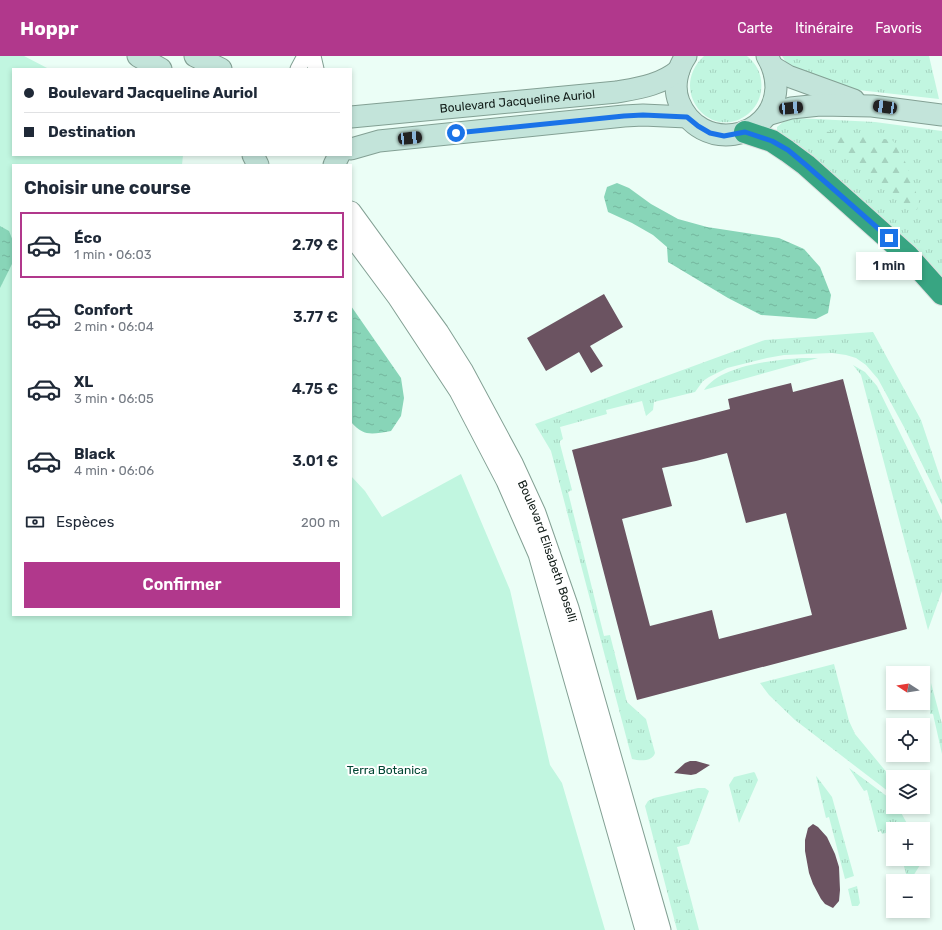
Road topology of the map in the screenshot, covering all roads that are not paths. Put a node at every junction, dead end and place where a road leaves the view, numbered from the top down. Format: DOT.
graph roads {
  1 [pos="195,56"];
  2 [pos="305,56"];
  3 [pos="313,56"];
  4 [pos="770,61"];
  5 [pos="682,63"];
  6 [pos="218,68"];
  7 [pos="299,68"];
  8 [pos="316,68"];
  9 [pos="872,106"];
  10 [pos="767,115"];
  11 [pos="942,115"];
  12 [pos="352,117"];
  13 [pos="687,117"];
  14 [pos="745,132"];
  15 [pos="352,149"];
  16 [pos="352,212"];
  17 [pos="352,236"];
  18 [pos="942,294"];
  19 [pos="645,930"];
  20 [pos="660,930"];
  1 -- 6 [label="main road"];
  2 -- 7 [label="street"];
  3 -- 8 [label="street"];
  4 -- 9 [label="main road"];
  4 -- 10 [label="main road"];
  5 -- 12 [label="main road, Boulevard Jacqueline Auriol"];
  5 -- 13 [label="main road"];
  9 -- 10 [label="main road"];
  9 -- 11 [label="main road"];
  10 -- 14 [label="main road"];
  13 -- 14 [label="main road"];
  13 -- 15 [label="main road, Boulevard Jacqueline Auriol"];
  14 -- 18 [label="highway"];
  16 -- 20 [label="street, Boulevard Elisabeth Boselli"];
  17 -- 19 [label="street"];
}
